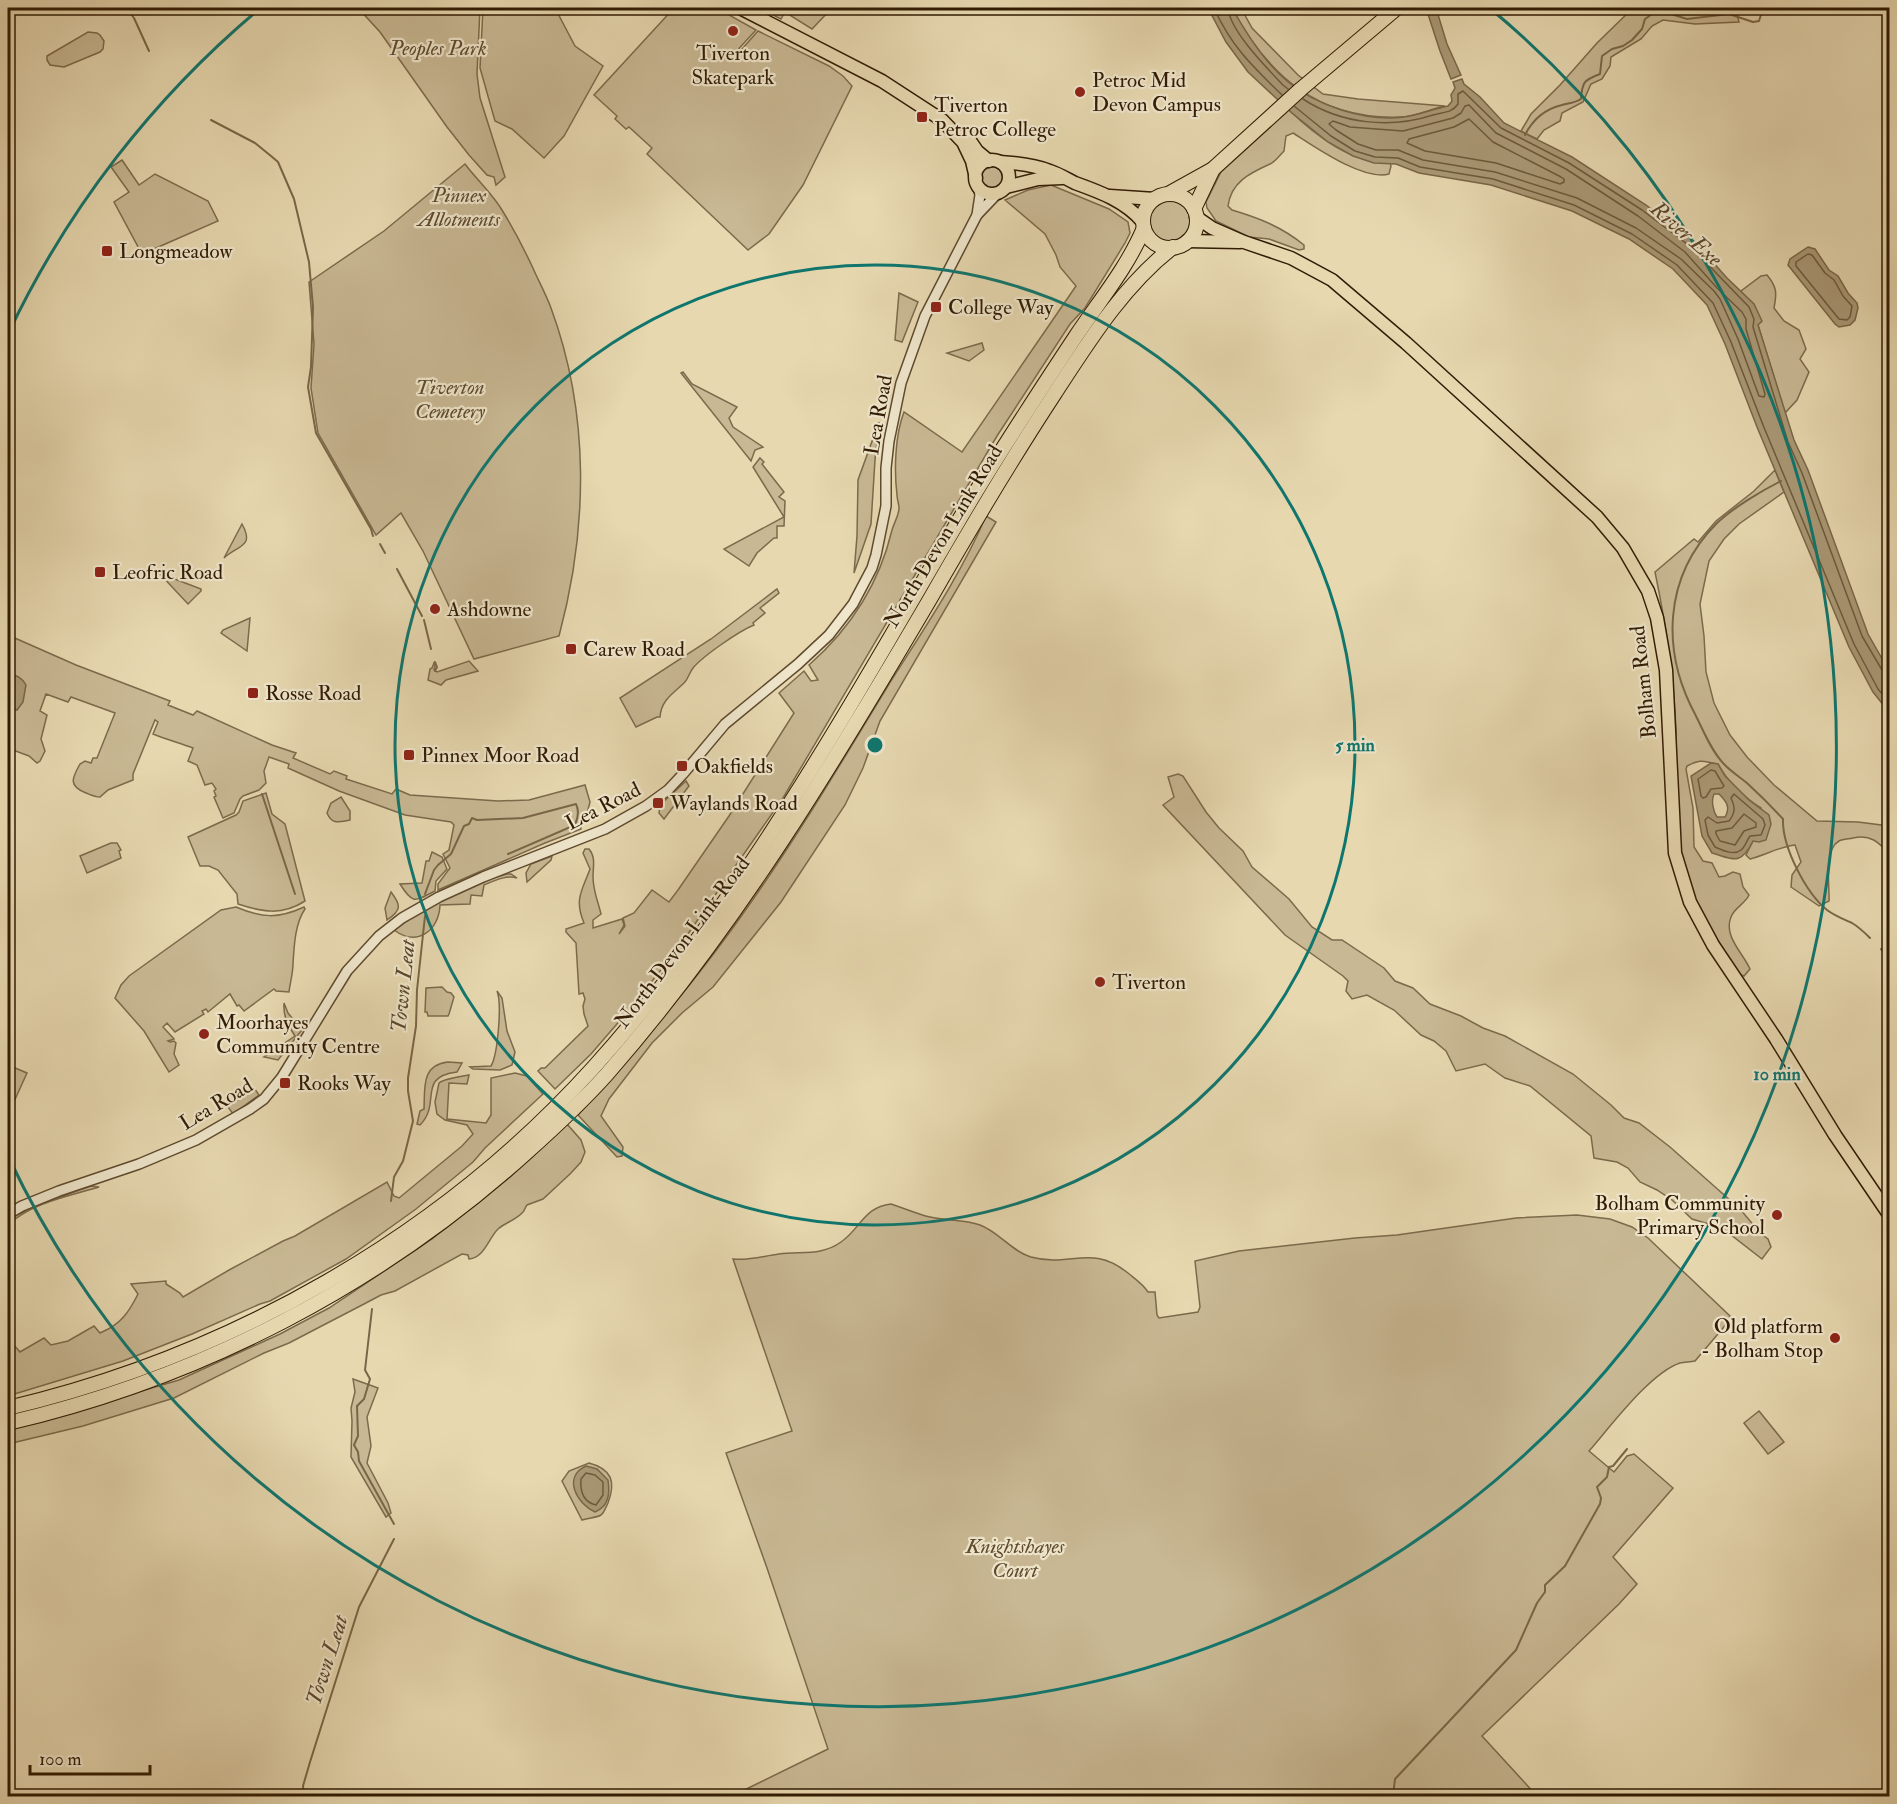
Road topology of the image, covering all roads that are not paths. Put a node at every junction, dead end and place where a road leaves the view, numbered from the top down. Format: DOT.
graph roads {
  1 [pos="740,8"];
  2 [pos="1397,8"];
  3 [pos="942,120"];
  4 [pos="994,162"];
  5 [pos="1213,169"];
  6 [pos="1063,178"];
  7 [pos="977,182"];
  8 [pos="1002,190"];
  9 [pos="1109,196"];
  10 [pos="1161,197"];
  11 [pos="1195,213"];
  12 [pos="977,215"];
  13 [pos="1143,225"];
  14 [pos="1187,241"];
  15 [pos="1244,242"];
  16 [pos="1173,247"];
  17 [pos="8,1214"];
  18 [pos="1890,1216"];
  19 [pos="8,1408"];
  20 [pos="8,1423"];
  1 -- 3 [label="main road"];
  2 -- 5 [label="highway"];
  3 -- 4 [label="main road"];
  3 -- 7 [label="main road"];
  4 -- 6 [label="main road"];
  4 -- 7 [label="main road"];
  4 -- 8 [label="main road"];
  5 -- 10 [label="highway"];
  5 -- 11 [label="highway"];
  6 -- 8 [label="main road"];
  6 -- 9 [label="main road"];
  7 -- 8 [label="main road"];
  7 -- 12 [label="street, Lea Road"];
  8 -- 12 [label="street, Lea Road"];
  9 -- 10 [label="main road"];
  9 -- 13 [label="main road"];
  10 -- 11 [label="highway"];
  10 -- 13 [label="highway"];
  11 -- 14 [label="highway"];
  11 -- 15 [label="main road, Bolham Road"];
  12 -- 17 [label="street, Lea Road"];
  13 -- 16 [label="highway"];
  13 -- 19 [label="highway, North Devon Link Road"];
  14 -- 15 [label="main road, Bolham Road"];
  14 -- 16 [label="highway"];
  15 -- 18 [label="main road, Bolham Road"];
  16 -- 20 [label="highway, North Devon Link Road"];
}
